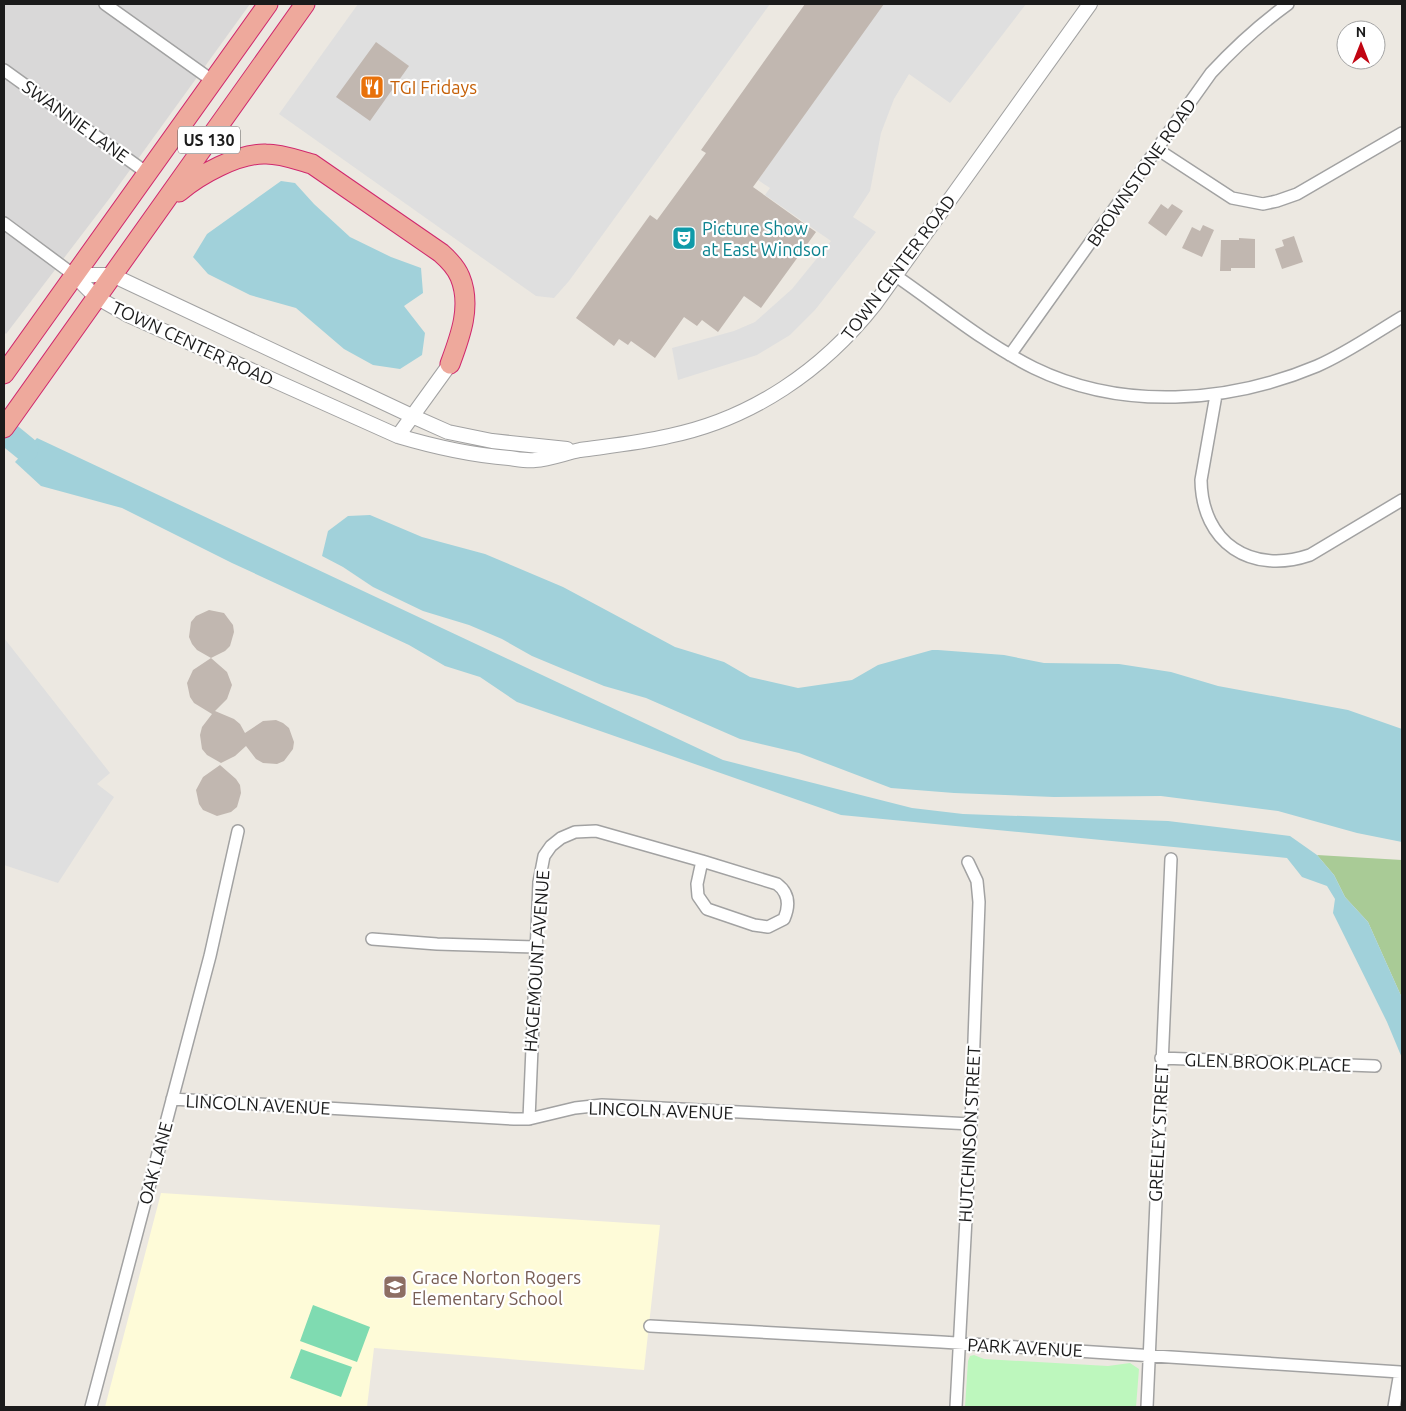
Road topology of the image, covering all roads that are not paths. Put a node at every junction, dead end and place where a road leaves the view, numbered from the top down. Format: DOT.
graph roads {
  1 [pos="105,4"];
  2 [pos="268,4"];
  3 [pos="305,4"];
  4 [pos="1090,4"];
  5 [pos="1288,4"];
  6 [pos="4,70"];
  7 [pos="213,81"];
  8 [pos="1402,133"];
  9 [pos="1157,149"];
  10 [pos="148,173"];
  11 [pos="159,210"];
  12 [pos="4,223"];
  13 [pos="74,275"];
  14 [pos="112,276"];
  15 [pos="896,276"];
  16 [pos="96,297"];
  17 [pos="1402,317"];
  18 [pos="1010,355"];
  19 [pos="450,364"];
  20 [pos="4,374"];
  21 [pos="1216,395"];
  22 [pos="412,416"];
  23 [pos="9,422"];
  24 [pos="398,436"];
  25 [pos="577,451"];
  26 [pos="1402,500"];
  27 [pos="238,831"];
  28 [pos="1171,859"];
  29 [pos="702,861"];
  30 [pos="968,862"];
  31 [pos="372,939"];
  32 [pos="536,947"];
  33 [pos="1162,1058"];
  34 [pos="1375,1066"];
  35 [pos="172,1098"];
  36 [pos="528,1119"];
  37 [pos="971,1124"];
  38 [pos="650,1326"];
  39 [pos="959,1343"];
  40 [pos="1149,1355"];
  41 [pos="91,1407"];
  42 [pos="956,1407"];
  43 [pos="1147,1407"];
  44 [pos="1394,1407"];
  1 -- 7 [label="street"];
  2 -- 7 [label="highway, US 130"];
  3 -- 11 [label="highway, US 130"];
  4 -- 15 [label="street, TOWN CENTER ROAD"];
  5 -- 9 [label="street, BROWNSTONE ROAD"];
  6 -- 10 [label="street, SWANNIE LANE"];
  7 -- 10 [label="highway, US 130"];
  8 -- 9 [label="street"];
  9 -- 18 [label="street, BROWNSTONE ROAD"];
  10 -- 13 [label="highway, US 130"];
  11 -- 14 [label="highway, US 130"];
  11 -- 19 [label="highway"];
  12 -- 13 [label="street"];
  13 -- 14 [label="street, TOWN CENTER ROAD"];
  13 -- 16 [label="street, TOWN CENTER ROAD"];
  13 -- 20 [label="highway, US 130"];
  14 -- 16 [label="highway, US 130"];
  14 -- 22 [label="street, TOWN CENTER ROAD"];
  15 -- 18 [label="street"];
  15 -- 25 [label="street, TOWN CENTER ROAD"];
  16 -- 23 [label="highway, US 130"];
  16 -- 24 [label="street, TOWN CENTER ROAD"];
  17 -- 21 [label="street"];
  18 -- 21 [label="street"];
  19 -- 22 [label="street"];
  21 -- 26 [label="street"];
  22 -- 24 [label="street"];
  22 -- 25 [label="street, TOWN CENTER ROAD"];
  24 -- 25 [label="street, TOWN CENTER ROAD"];
  27 -- 35 [label="street, OAK LANE"];
  28 -- 33 [label="street, GREELEY STREET"];
  29 -- 29 [label="street, HAGEMOUNT AVENUE"];
  29 -- 32 [label="street, HAGEMOUNT AVENUE"];
  30 -- 37 [label="street, HUTCHINSON STREET"];
  31 -- 32 [label="street"];
  32 -- 36 [label="street, HAGEMOUNT AVENUE"];
  33 -- 34 [label="street, GLEN BROOK PLACE"];
  33 -- 40 [label="street, GREELEY STREET"];
  35 -- 36 [label="street, LINCOLN AVENUE"];
  35 -- 41 [label="street, OAK LANE"];
  36 -- 37 [label="street, LINCOLN AVENUE"];
  37 -- 39 [label="street, HUTCHINSON STREET"];
  38 -- 39 [label="street, PARK AVENUE"];
  39 -- 40 [label="street, PARK AVENUE"];
  39 -- 42 [label="street, HUTCHINSON STREET"];
  40 -- 43 [label="street, GREELEY STREET"];
  40 -- 44 [label="street, PARK AVENUE"];
}
